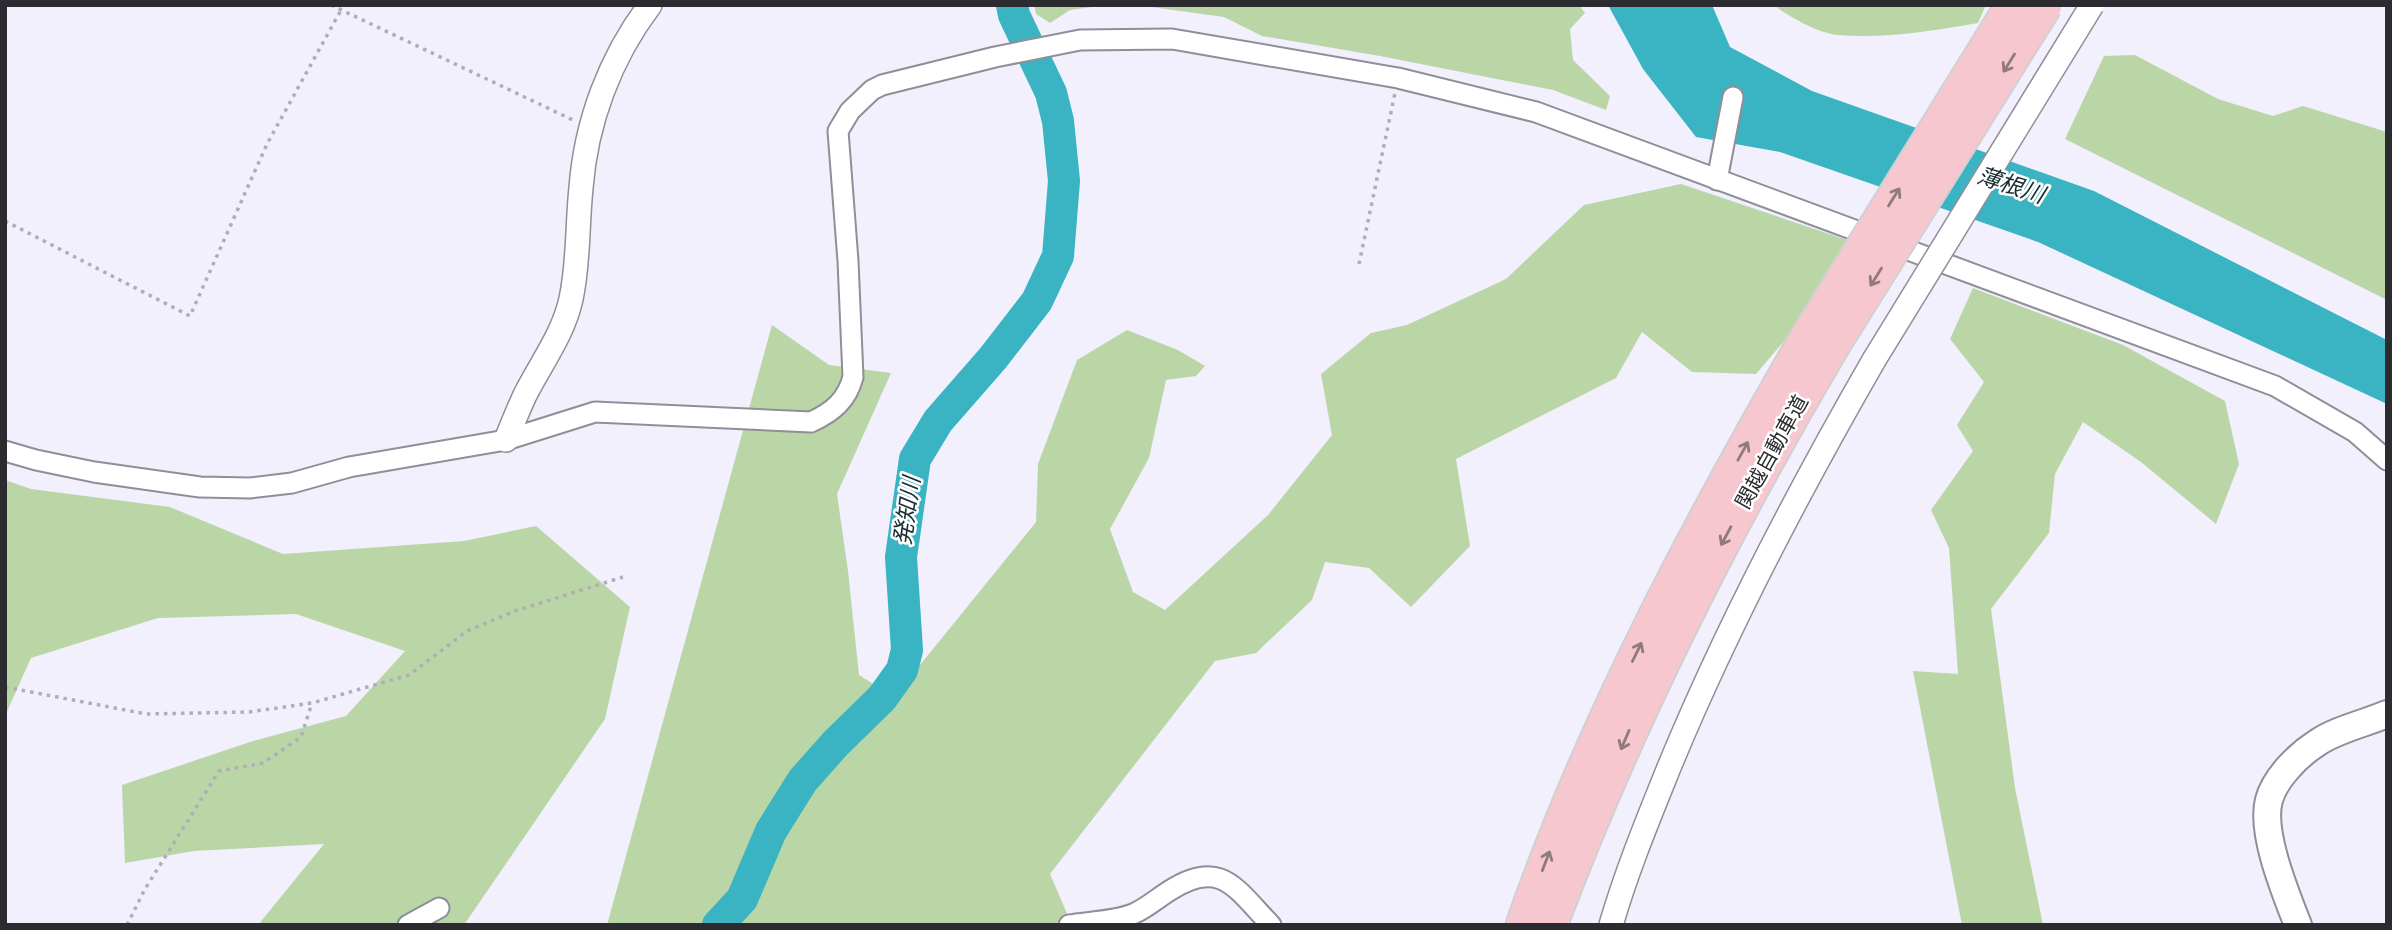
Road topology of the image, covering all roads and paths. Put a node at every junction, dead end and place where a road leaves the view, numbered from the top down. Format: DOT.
graph roads {
  1 [pos="331,5"];
  2 [pos="650,5"];
  3 [pos="2013,5"];
  4 [pos="2045,5"];
  5 [pos="2092,5"];
  6 [pos="341,10"];
  7 [pos="1398,78"];
  8 [pos="1733,97"];
  9 [pos="590,126"];
  10 [pos="1717,180"];
  11 [pos="5,221"];
  12 [pos="1359,264"];
  13 [pos="1819,343"];
  14 [pos="506,440"];
  15 [pos="5,451"];
  16 [pos="2387,460"];
  17 [pos="623,577"];
  18 [pos="5,687"];
  19 [pos="312,703"];
  20 [pos="2387,714"];
  21 [pos="439,908"];
  22 [pos="127,925"];
  23 [pos="408,925"];
  24 [pos="1069,925"];
  25 [pos="1270,925"];
  26 [pos="1522,925"];
  27 [pos="1550,925"];
  28 [pos="1611,925"];
  29 [pos="2298,925"];
  1 -- 6 [label="path"];
  2 -- 9 [label="street"];
  13 -- 3 [label="highway, 関越自動車道, one-way, bridge"];
  4 -- 13 [label="highway, 関越自動車道, one-way, bridge"];
  5 -- 28 [label="street, bridge"];
  6 -- 9 [label="path"];
  6 -- 11 [label="path"];
  7 -- 10 [label="street"];
  7 -- 12 [label="path"];
  7 -- 14 [label="street"];
  8 -- 10 [label="street"];
  9 -- 14 [label="street"];
  10 -- 16 [label="street"];
  26 -- 13 [label="highway, 関越自動車道, one-way"];
  13 -- 27 [label="highway, 関越自動車道, one-way"];
  14 -- 15 [label="street"];
  17 -- 19 [label="path"];
  18 -- 19 [label="path"];
  19 -- 22 [label="path"];
  20 -- 29 [label="main road"];
  21 -- 23 [label="street"];
  24 -- 25 [label="street"];
}
